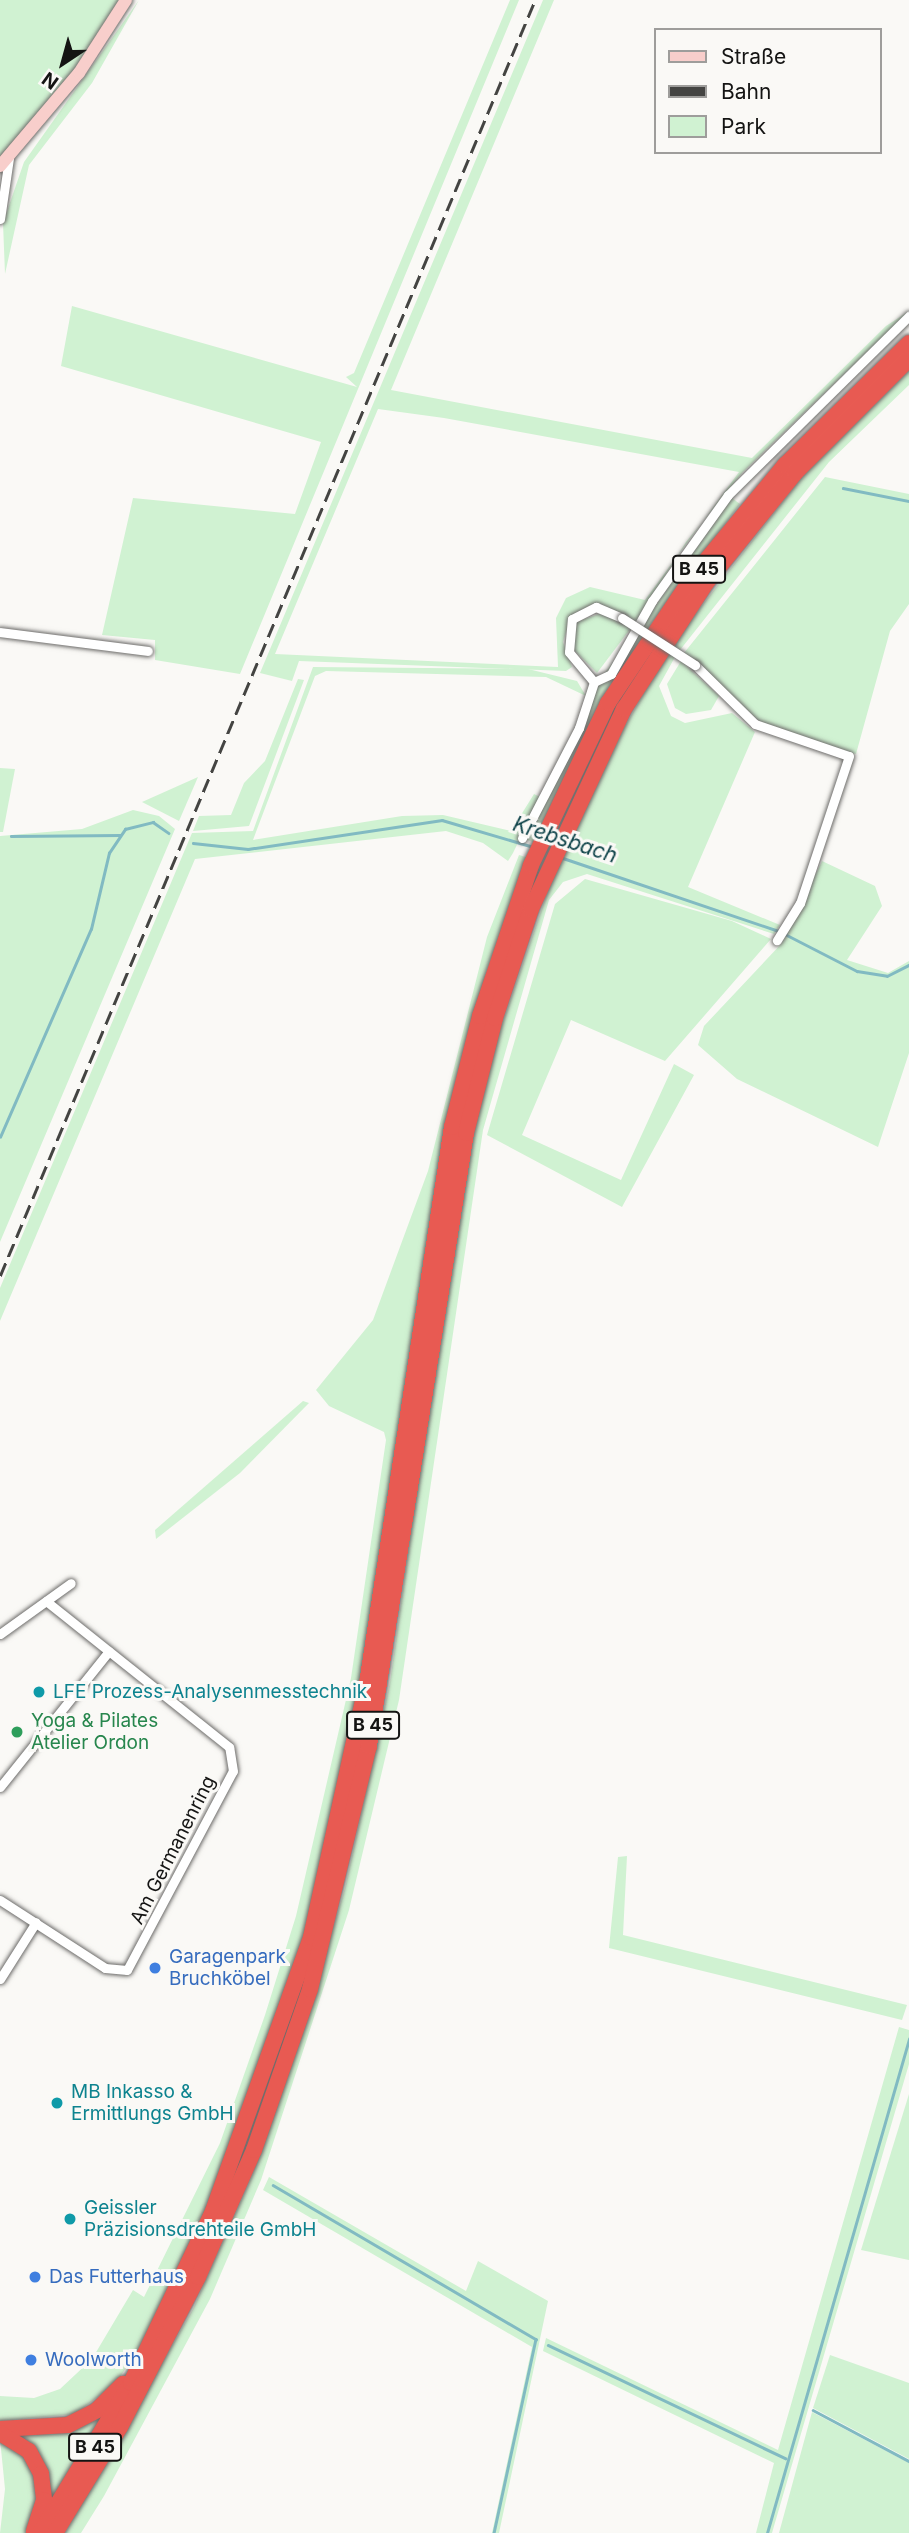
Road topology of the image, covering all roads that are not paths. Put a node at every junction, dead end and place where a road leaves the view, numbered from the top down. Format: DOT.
graph roads {
  1 [pos="126,0"];
  2 [pos="4,162"];
  3 [pos="0,219"];
  4 [pos="909,316"];
  5 [pos="909,343"];
  6 [pos="909,359"];
  7 [pos="0,632"];
  8 [pos="148,651"];
  9 [pos="594,682"];
  10 [pos="522,838"];
  11 [pos="552,839"];
  12 [pos="539,868"];
  13 [pos="778,940"];
  14 [pos="71,1583"];
  15 [pos="46,1601"];
  16 [pos="0,1634"];
  17 [pos="109,1651"];
  18 [pos="0,1787"];
  19 [pos="0,1900"];
  20 [pos="36,1922"];
  21 [pos="0,1979"];
  22 [pos="143,2357"];
  23 [pos="0,2431"];
  24 [pos="33,2533"];
  25 [pos="40,2533"];
  26 [pos="55,2533"];
  1 -- 2 [label="street"];
  2 -- 3 [label="street"];
  4 -- 9 [label="street"];
  5 -- 11 [label="highway, B 45"];
  6 -- 11 [label="highway, B 45"];
  7 -- 8 [label="street"];
  9 -- 10 [label="street"];
  9 -- 13 [label="street, bridge"];
  11 -- 12 [label="highway, B 45"];
  12 -- 22 [label="highway, B 45"];
  12 -- 26 [label="highway, B 45"];
  14 -- 15 [label="street"];
  15 -- 16 [label="street"];
  15 -- 17 [label="street, Am Germanenring"];
  17 -- 18 [label="street"];
  17 -- 20 [label="street, Am Germanenring"];
  19 -- 20 [label="street, Am Germanenring"];
  20 -- 21 [label="street"];
  22 -- 23 [label="highway"];
  22 -- 25 [label="highway, B 45"];
  23 -- 24 [label="highway"];
}
